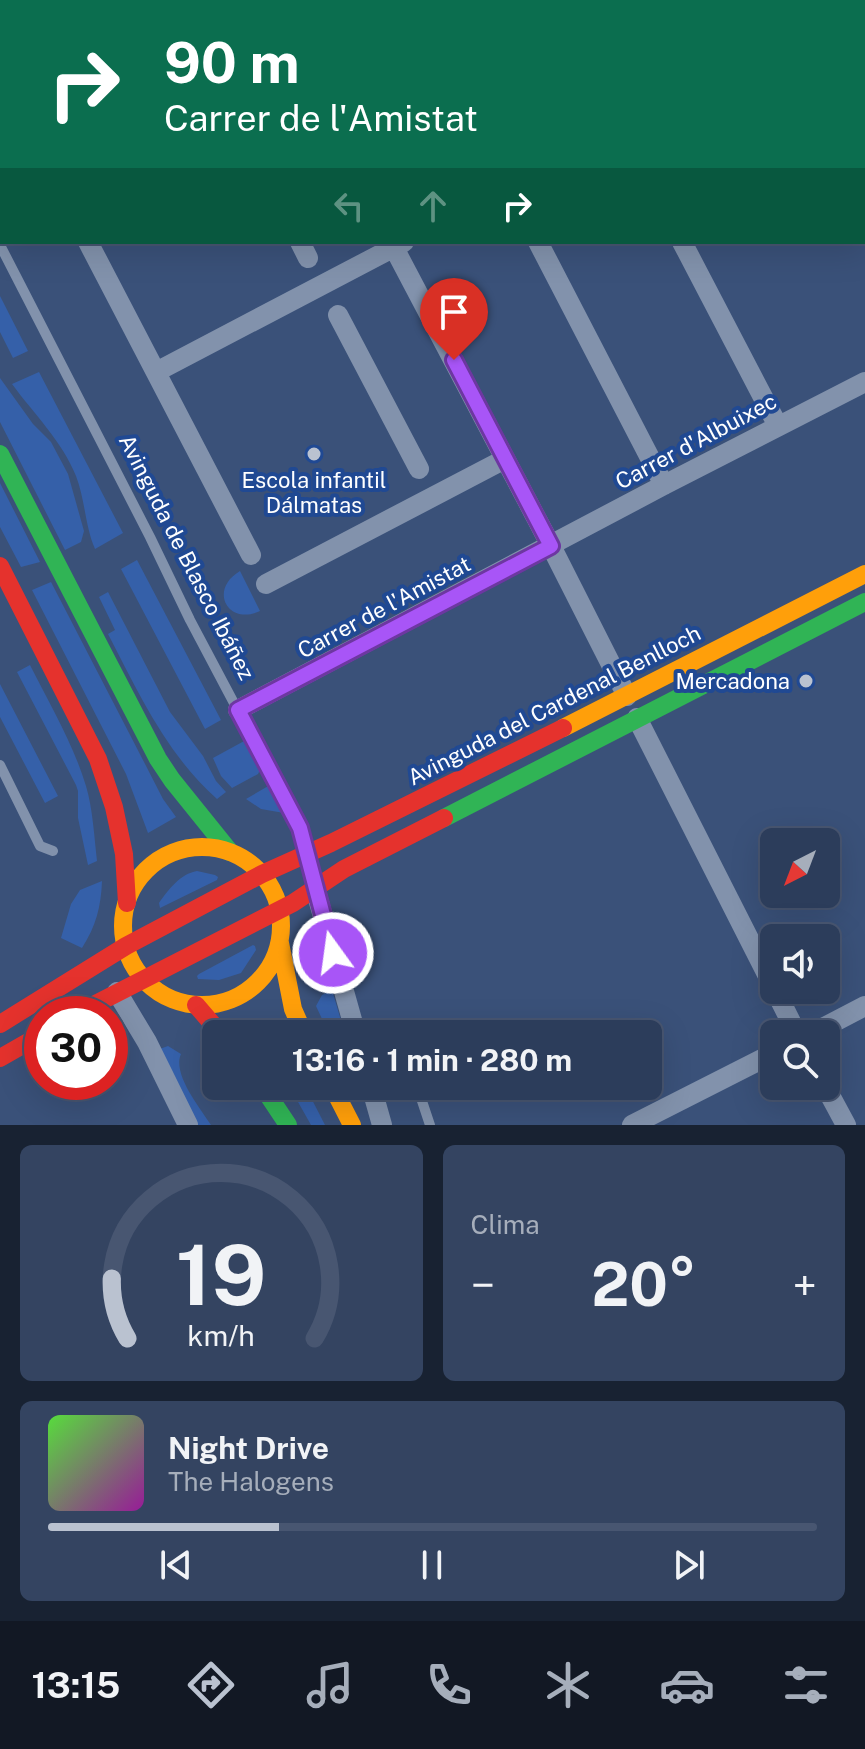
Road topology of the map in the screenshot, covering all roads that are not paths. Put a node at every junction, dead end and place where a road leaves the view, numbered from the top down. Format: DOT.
graph roads {
  1 [pos="89,244"];
  2 [pos="397,244"];
  3 [pos="539,244"];
  4 [pos="683,244"];
  5 [pos="0,245"];
  6 [pos="338,315"];
  7 [pos="156,372"];
  8 [pos="865,382"];
  9 [pos="778,426"];
  10 [pos="0,454"];
  11 [pos="505,459"];
  12 [pos="419,469"];
  13 [pos="664,485"];
  14 [pos="551,546"];
  15 [pos="251,555"];
  16 [pos="0,566"];
  17 [pos="865,574"];
  18 [pos="266,584"];
  19 [pos="865,602"];
  20 [pos="627,696"];
  21 [pos="238,710"];
  22 [pos="637,718"];
  23 [pos="0,765"];
  24 [pos="53,851"];
  25 [pos="230,852"];
  26 [pos="307,854"];
  27 [pos="262,874"];
  28 [pos="315,888"];
  29 [pos="127,903"];
  30 [pos="279,909"];
  31 [pos="280,943"];
  32 [pos="126,946"];
  33 [pos="760,961"];
  34 [pos="143,978"];
  35 [pos="117,992"];
  36 [pos="110,996"];
  37 [pos="196,1005"];
  38 [pos="865,1006"];
  39 [pos="209,1020"];
  40 [pos="298,1020"];
  41 [pos="352,1020"];
  42 [pos="838,1020"];
  43 [pos="0,1024"];
  44 [pos="141,1031"];
  45 [pos="24,1044"];
  46 [pos="0,1058"];
  47 [pos="760,1060"];
  48 [pos="271,1100"];
  49 [pos="339,1100"];
  50 [pos="375,1100"];
  51 [pos="422,1100"];
  52 [pos="833,1100"];
  53 [pos="188,1125"];
  54 [pos="288,1125"];
  55 [pos="352,1125"];
  56 [pos="382,1125"];
  57 [pos="430,1125"];
  58 [pos="632,1125"];
  59 [pos="846,1125"];
  1 -- 7 [label="street"];
  2 -- 7 [label="street"];
  2 -- 11 [label="street"];
  3 -- 13 [label="street"];
  4 -- 9 [label="street"];
  5 -- 21 [label="lane, Avinguda de Blasco Ibáñez"];
  6 -- 12 [label="street"];
  7 -- 15 [label="street"];
  8 -- 9 [label="street, Carrer d'Albuixec"];
  9 -- 13 [label="street, Carrer d'Albuixec"];
  10 -- 25 [label="main road"];
  11 -- 14 [label="street"];
  11 -- 18 [label="street"];
  13 -- 14 [label="street, Carrer d'Albuixec"];
  14 -- 20 [label="street"];
  14 -- 21 [label="street, Carrer de l'Amistat"];
  16 -- 29 [label="main road"];
  17 -- 20 [label="main road, Avinguda del Cardenal Benlloch"];
  19 -- 22 [label="main road"];
  20 -- 26 [label="main road, Avinguda del Cardenal Benlloch"];
  21 -- 26 [label="lane, Avinguda de Blasco Ibáñez"];
  22 -- 28 [label="main road"];
  22 -- 33 [label="street"];
  23 -- 24 [label="lane"];
  25 -- 27 [label="main road"];
  25 -- 29 [label="main road"];
  26 -- 27 [label="main road, Avinguda del Cardenal Benlloch"];
  26 -- 28 [label="lane, Avinguda de Blasco Ibáñez"];
  27 -- 30 [label="main road"];
  27 -- 32 [label="main road, Avinguda del Cardenal Benlloch"];
  28 -- 30 [label="main road"];
  28 -- 41 [label="street, Avinguda de Blasco Ibáñez"];
  29 -- 32 [label="main road"];
  30 -- 31 [label="main road"];
  30 -- 34 [label="main road"];
  31 -- 37 [label="main road"];
  31 -- 40 [label="main road"];
  32 -- 34 [label="main road"];
  32 -- 43 [label="main road, Avinguda del Cardenal Benlloch"];
  34 -- 35 [label="main road"];
  34 -- 37 [label="main road"];
  34 -- 44 [label="street"];
  35 -- 36 [label="main road"];
  35 -- 44 [label="street"];
  37 -- 39 [label="main road"];
  38 -- 42 [label="street"];
  44 -- 53 [label="street"];
  45 -- 46 [label="main road"];
  47 -- 58 [label="street"];
  48 -- 54 [label="main road"];
  49 -- 55 [label="main road"];
  50 -- 56 [label="street"];
  51 -- 57 [label="lane"];
  52 -- 59 [label="street"];
}
